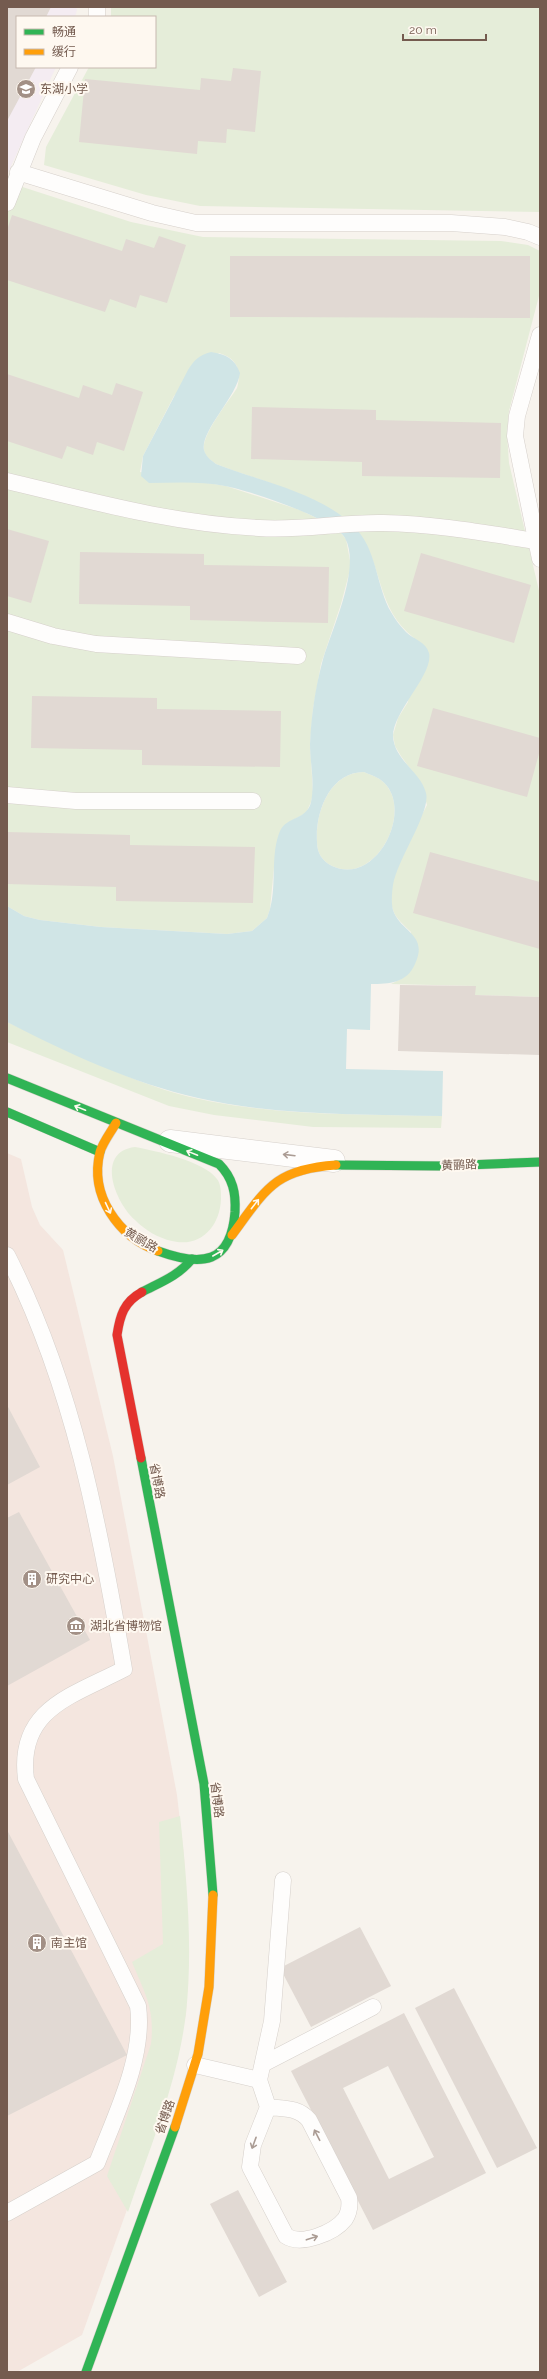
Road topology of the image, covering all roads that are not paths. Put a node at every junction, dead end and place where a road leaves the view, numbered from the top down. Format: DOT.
graph roads {
  1 [pos="69,68"];
  2 [pos="18,172"];
  3 [pos="7,203"];
  4 [pos="540,237"];
  5 [pos="540,335"];
  6 [pos="7,481"];
  7 [pos="536,541"];
  8 [pos="540,559"];
  9 [pos="7,622"];
  10 [pos="298,656"];
  11 [pos="7,795"];
  12 [pos="253,801"];
  13 [pos="7,1078"];
  14 [pos="7,1112"];
  15 [pos="116,1123"];
  16 [pos="160,1140"];
  17 [pos="100,1152"];
  18 [pos="540,1162"];
  19 [pos="355,1165"];
  20 [pos="232,1235"];
  21 [pos="7,1255"];
  22 [pos="192,1259"];
  23 [pos="283,1880"];
  24 [pos="373,2007"];
  25 [pos="263,2064"];
  26 [pos="195,2065"];
  27 [pos="259,2080"];
  28 [pos="268,2107"];
  29 [pos="7,2213"];
  30 [pos="86,2372"];
  1 -- 2 [label="lane"];
  2 -- 3 [label="lane"];
  2 -- 4 [label="lane"];
  5 -- 7 [label="lane"];
  6 -- 7 [label="lane"];
  7 -- 8 [label="lane"];
  9 -- 10 [label="lane"];
  11 -- 12 [label="lane"];
  15 -- 13 [label="street, 黄鹂路, one-way"];
  14 -- 17 [label="street"];
  15 -- 16 [label="street, 黄鹂路"];
  15 -- 17 [label="street, 黄鹂路"];
  19 -- 16 [label="street, 黄鹂路, one-way"];
  20 -- 16 [label="street, 黄鹂路, one-way"];
  17 -- 22 [label="street, 黄鹂路, one-way"];
  18 -- 19 [label="street, 黄鹂路"];
  20 -- 19 [label="street, 黄鹂路, one-way"];
  22 -- 20 [label="street, 黄鹂路, one-way"];
  21 -- 29 [label="lane"];
  22 -- 26 [label="street, 省博路"];
  23 -- 25 [label="lane"];
  24 -- 25 [label="lane"];
  25 -- 27 [label="lane"];
  26 -- 27 [label="lane"];
  26 -- 30 [label="street, 省博路"];
  27 -- 28 [label="lane"];
  28 -- 28 [label="lane, one-way"];
}
